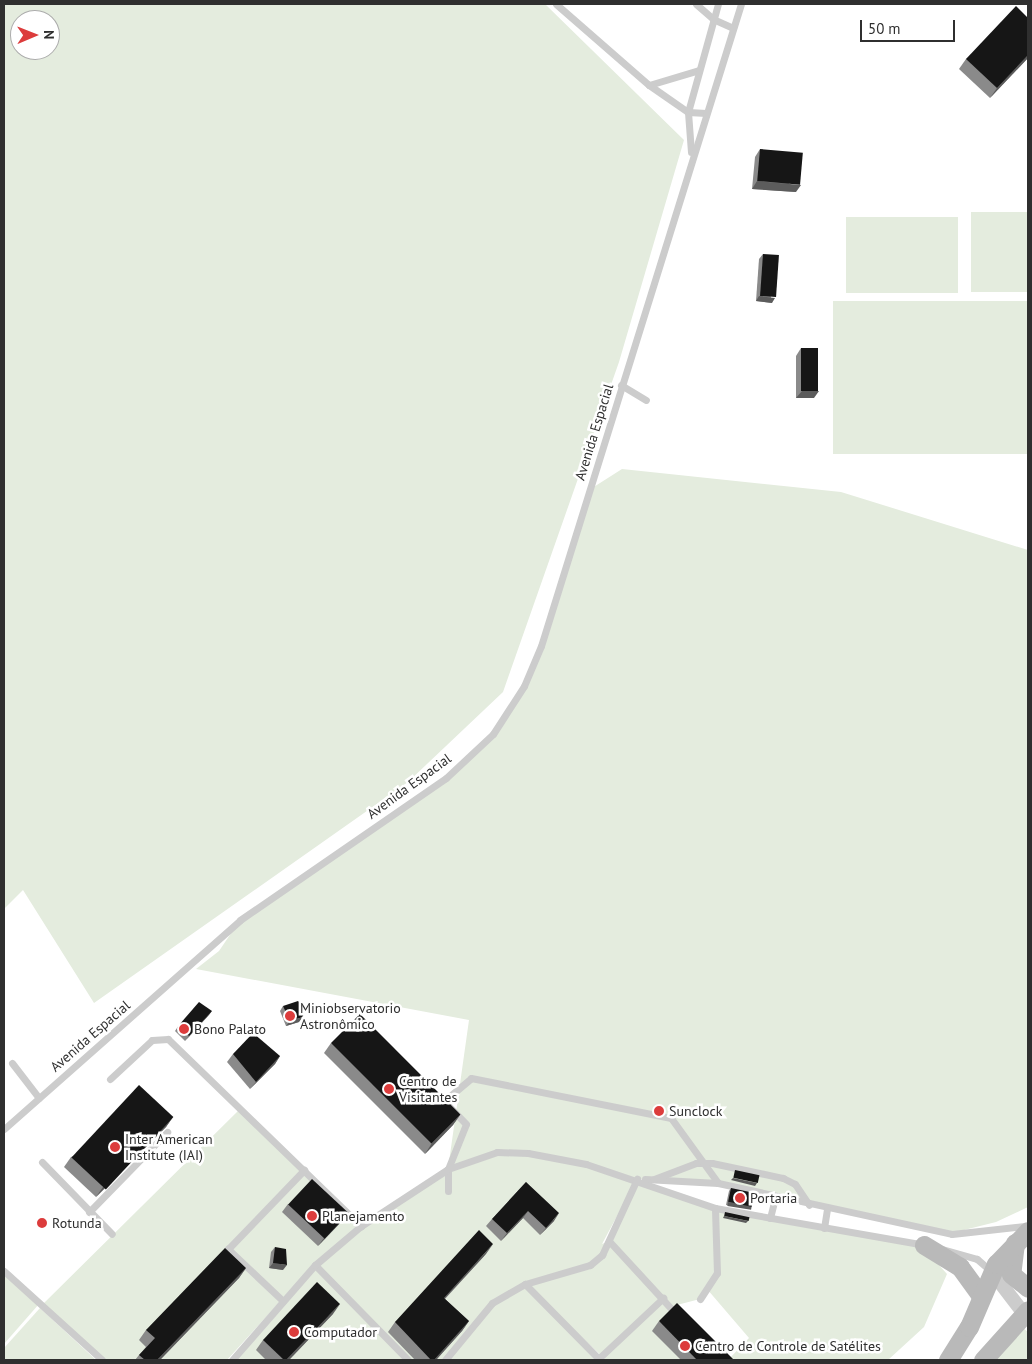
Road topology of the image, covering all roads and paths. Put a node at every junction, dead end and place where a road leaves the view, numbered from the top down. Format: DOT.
graph roads {
  1 [pos="556,4"];
  2 [pos="696,4"];
  3 [pos="718,4"];
  4 [pos="741,4"];
  5 [pos="713,19"];
  6 [pos="733,28"];
  7 [pos="699,70"];
  8 [pos="649,85"];
  9 [pos="688,112"];
  10 [pos="706,113"];
  11 [pos="691,157"];
  12 [pos="621,385"];
  13 [pos="646,400"];
  14 [pos="12,1063"];
  15 [pos="110,1079"];
  16 [pos="39,1098"];
  17 [pos="4,1129"];
  18 [pos="168,1132"];
  19 [pos="42,1162"];
  20 [pos="704,1163"];
  21 [pos="448,1169"];
  22 [pos="304,1170"];
  23 [pos="637,1179"];
  24 [pos="653,1180"];
  25 [pos="718,1183"];
  26 [pos="448,1191"];
  27 [pos="775,1198"];
  28 [pos="809,1205"];
  29 [pos="715,1208"];
  30 [pos="827,1208"];
  31 [pos="88,1212"];
  32 [pos="770,1218"];
  33 [pos="361,1226"];
  34 [pos="824,1228"];
  35 [pos="1025,1232"];
  36 [pos="112,1234"];
  37 [pos="609,1241"];
  38 [pos="924,1245"];
  39 [pos="315,1265"];
  40 [pos="4,1271"];
  41 [pos="992,1272"];
  42 [pos="525,1284"];
  43 [pos="1028,1288"];
  44 [pos="981,1296"];
  45 [pos="663,1298"];
  46 [pos="700,1299"];
  47 [pos="283,1301"];
  48 [pos="1027,1315"];
  49 [pos="685,1323"];
  50 [pos="102,1360"];
  51 [pos="232,1360"];
  52 [pos="408,1360"];
  53 [pos="444,1360"];
  54 [pos="598,1360"];
  55 [pos="948,1360"];
  56 [pos="983,1360"];
  1 -- 8 [label="lane"];
  2 -- 5 [label="lane"];
  3 -- 5 [label="lane, Avenida Espacial"];
  4 -- 6 [label="lane, Avenida Espacial"];
  5 -- 6 [label="lane"];
  5 -- 7 [label="lane, Avenida Espacial"];
  6 -- 10 [label="lane, Avenida Espacial"];
  7 -- 8 [label="lane"];
  7 -- 9 [label="lane, Avenida Espacial"];
  8 -- 9 [label="lane"];
  9 -- 10 [label="lane"];
  9 -- 11 [label="lane, Avenida Espacial"];
  10 -- 11 [label="lane, Avenida Espacial"];
  11 -- 12 [label="lane, Avenida Espacial"];
  12 -- 13 [label="lane"];
  12 -- 16 [label="lane, Avenida Espacial"];
  14 -- 16 [label="lane"];
  15 -- 22 [label="lane"];
  16 -- 17 [label="lane, Avenida Espacial"];
  18 -- 31 [label="lane"];
  19 -- 31 [label="lane"];
  20 -- 21 [label="lane"];
  20 -- 24 [label="lane"];
  20 -- 25 [label="lane"];
  20 -- 28 [label="lane"];
  21 -- 23 [label="lane"];
  21 -- 26 [label="lane"];
  21 -- 33 [label="lane"];
  22 -- 33 [label="lane"];
  22 -- 47 [label="lane"];
  23 -- 24 [label="lane"];
  23 -- 29 [label="lane"];
  23 -- 37 [label="lane"];
  24 -- 25 [label="lane"];
  25 -- 27 [label="lane"];
  27 -- 28 [label="lane"];
  27 -- 32 [label="lane"];
  28 -- 30 [label="lane"];
  29 -- 32 [label="lane"];
  29 -- 46 [label="lane"];
  30 -- 34 [label="lane"];
  30 -- 35 [label="lane"];
  31 -- 36 [label="lane"];
  32 -- 34 [label="lane"];
  33 -- 39 [label="lane"];
  34 -- 38 [label="lane"];
  35 -- 41 [label="main road"];
  35 -- 43 [label="main road"];
  37 -- 42 [label="lane"];
  37 -- 45 [label="lane"];
  38 -- 41 [label="lane"];
  38 -- 44 [label="main road"];
  39 -- 47 [label="lane"];
  39 -- 52 [label="lane"];
  40 -- 50 [label="lane"];
  41 -- 44 [label="main road"];
  41 -- 48 [label="street"];
  42 -- 53 [label="lane"];
  42 -- 54 [label="lane"];
  44 -- 55 [label="main road"];
  45 -- 49 [label="lane"];
  45 -- 54 [label="lane"];
  47 -- 51 [label="lane"];
  48 -- 56 [label="main road"];
}
